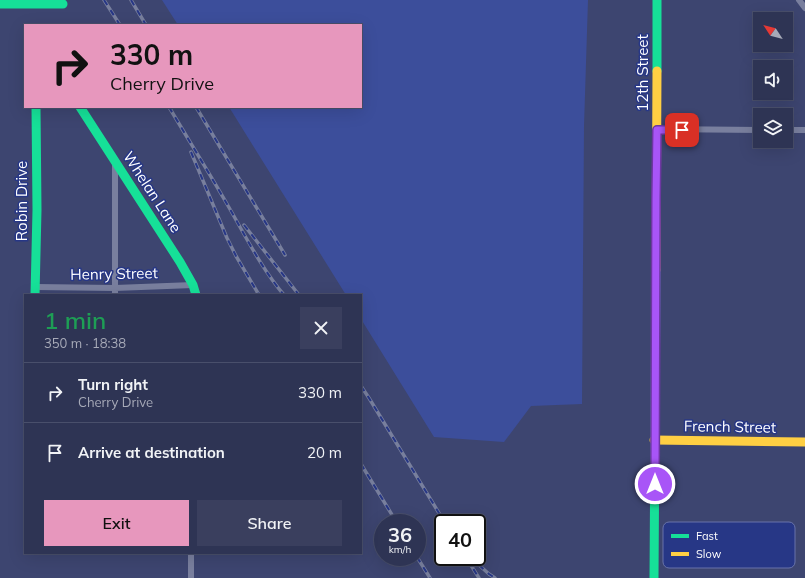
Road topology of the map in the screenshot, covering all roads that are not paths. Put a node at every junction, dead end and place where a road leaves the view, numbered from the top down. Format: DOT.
graph roads {
  1 [pos="657,0"];
  2 [pos="799,0"];
  3 [pos="0,4"];
  4 [pos="63,4"];
  5 [pos="805,8"];
  6 [pos="36,108"];
  7 [pos="81,108"];
  8 [pos="657,130"];
  9 [pos="753,130"];
  10 [pos="793,130"];
  11 [pos="805,130"];
  12 [pos="115,162"];
  13 [pos="193,285"];
  14 [pos="115,288"];
  15 [pos="35,291"];
  16 [pos="115,294"];
  17 [pos="196,294"];
  18 [pos="654,440"];
  19 [pos="805,442"];
  20 [pos="191,554"];
  21 [pos="191,578"];
  22 [pos="654,578"];
  1 -- 8 [label="street, 12th Street"];
  2 -- 5 [label="street"];
  3 -- 4 [label="street"];
  6 -- 15 [label="street, Robin Drive"];
  7 -- 12 [label="street, Whelan Lane"];
  8 -- 9 [label="street"];
  8 -- 18 [label="street, 12th Street"];
  10 -- 11 [label="street"];
  12 -- 13 [label="street, Whelan Lane"];
  12 -- 14 [label="street"];
  13 -- 14 [label="street, Henry Street"];
  13 -- 17 [label="street, Whelan Lane"];
  14 -- 15 [label="street, Henry Street"];
  14 -- 16 [label="street"];
  18 -- 19 [label="street, French Street"];
  18 -- 22 [label="street, 12th Street"];
  20 -- 21 [label="street"];
}
